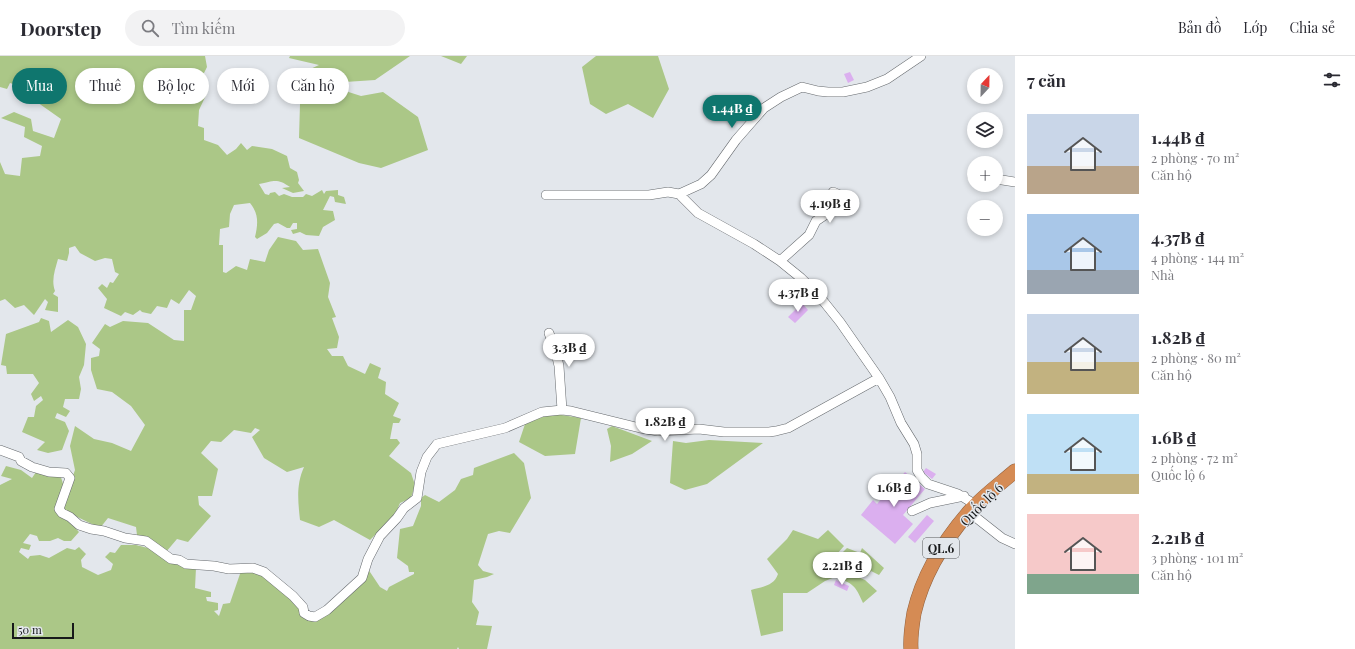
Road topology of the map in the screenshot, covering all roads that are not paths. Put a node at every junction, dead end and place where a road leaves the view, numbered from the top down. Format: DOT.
graph roads {
  1 [pos="921,56"];
  2 [pos="1003,181"];
  3 [pos="1015,182"];
  4 [pos="833,192"];
  5 [pos="679,194"];
  6 [pos="546,195"];
  7 [pos="780,261"];
  8 [pos="549,333"];
  9 [pos="879,378"];
  10 [pos="562,410"];
  11 [pos="0,450"];
  12 [pos="1015,471"];
  13 [pos="964,496"];
  14 [pos="972,509"];
  15 [pos="912,511"];
  16 [pos="1015,544"];
  17 [pos="911,649"];
  1 -- 5 [label="street"];
  2 -- 3 [label="street"];
  4 -- 7 [label="street"];
  5 -- 6 [label="street"];
  5 -- 7 [label="street"];
  7 -- 9 [label="street"];
  8 -- 10 [label="street"];
  9 -- 10 [label="street"];
  9 -- 13 [label="street"];
  10 -- 11 [label="street"];
  12 -- 14 [label="highway, Quốc lộ 6 / QL.6"];
  13 -- 14 [label="street"];
  13 -- 15 [label="street"];
  14 -- 16 [label="street"];
  14 -- 17 [label="highway, Quốc lộ 6 / QL.6"];
}
